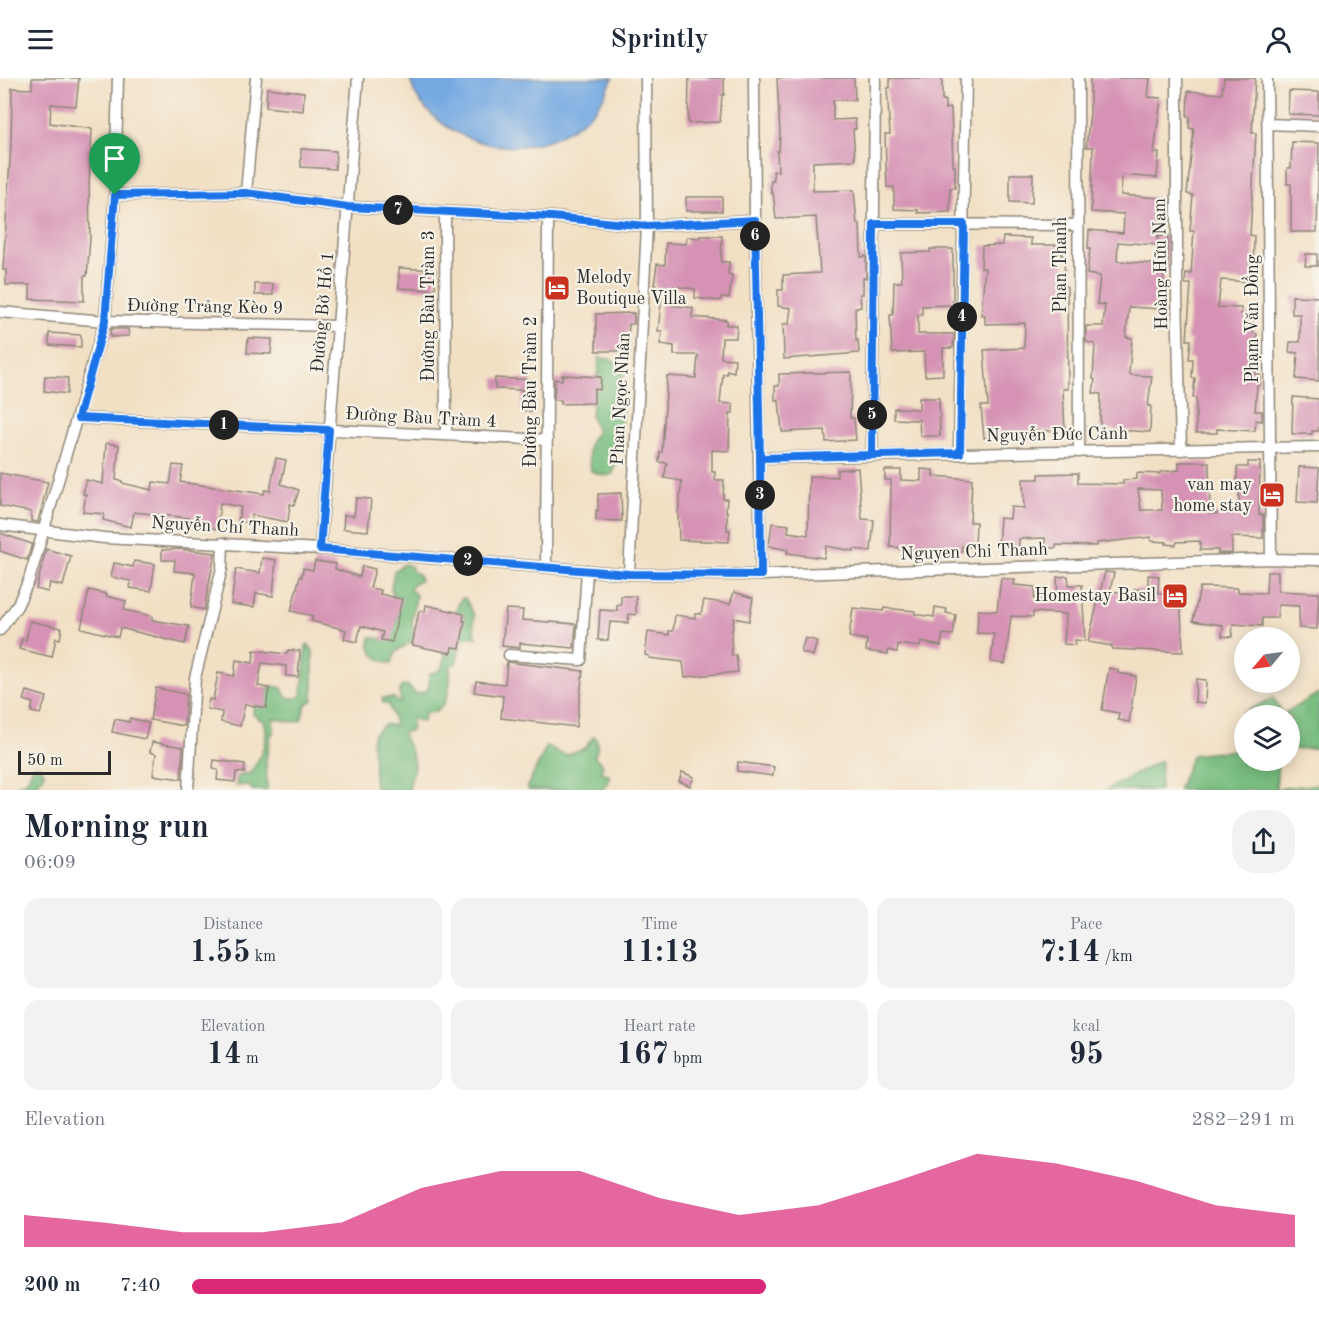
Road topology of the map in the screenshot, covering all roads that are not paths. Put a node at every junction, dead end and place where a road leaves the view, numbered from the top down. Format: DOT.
graph roads {
  1 [pos="118,78"];
  2 [pos="256,78"];
  3 [pos="358,78"];
  4 [pos="646,78"];
  5 [pos="754,78"];
  6 [pos="875,78"];
  7 [pos="966,78"];
  8 [pos="1078,78"];
  9 [pos="1177,78"];
  10 [pos="1268,78"];
  11 [pos="1268,124"];
  12 [pos="1319,126"];
  13 [pos="246,193"];
  14 [pos="115,195"];
  15 [pos="348,207"];
  16 [pos="445,213"];
  17 [pos="548,217"];
  18 [pos="755,220"];
  19 [pos="874,224"];
  20 [pos="964,224"];
  21 [pos="1077,225"];
  22 [pos="647,226"];
  23 [pos="0,312"];
  24 [pos="105,321"];
  25 [pos="338,326"];
  26 [pos="78,418"];
  27 [pos="329,430"];
  28 [pos="446,435"];
  29 [pos="547,440"];
  30 [pos="1319,447"];
  31 [pos="1270,449"];
  32 [pos="1181,450"];
  33 [pos="1079,452"];
  34 [pos="960,453"];
  35 [pos="872,455"];
  36 [pos="760,458"];
  37 [pos="0,525"];
  38 [pos="45,529"];
  39 [pos="223,543"];
  40 [pos="320,549"];
  41 [pos="1271,559"];
  42 [pos="1319,560"];
  43 [pos="546,567"];
  44 [pos="587,570"];
  45 [pos="629,574"];
  46 [pos="761,575"];
  47 [pos="0,630"];
  48 [pos="510,655"];
  49 [pos="188,790"];
  1 -- 14 [label="street"];
  2 -- 13 [label="street"];
  3 -- 15 [label="street, Đường Bờ Hồ 1"];
  4 -- 22 [label="street, Phan Ngọc Nhân"];
  5 -- 18 [label="street"];
  6 -- 19 [label="street"];
  7 -- 20 [label="street"];
  8 -- 21 [label="street, Phan Thanh"];
  9 -- 32 [label="street, Hoàng Hữu Nam"];
  10 -- 11 [label="street, Phạm Văn Đồng"];
  11 -- 12 [label="street"];
  11 -- 31 [label="street, Phạm Văn Đồng"];
  13 -- 14 [label="street"];
  13 -- 15 [label="street"];
  14 -- 24 [label="street"];
  15 -- 16 [label="street"];
  15 -- 25 [label="street, Đường Bờ Hồ 1"];
  16 -- 17 [label="street"];
  16 -- 28 [label="street, Đường Bàu Tràm 3"];
  17 -- 22 [label="street"];
  17 -- 29 [label="street, Đường Bàu Tràm 2"];
  18 -- 22 [label="street"];
  18 -- 36 [label="street"];
  19 -- 20 [label="street"];
  19 -- 35 [label="street"];
  20 -- 21 [label="street"];
  20 -- 34 [label="street"];
  21 -- 33 [label="street, Phan Thanh"];
  22 -- 45 [label="street, Phan Ngọc Nhân"];
  23 -- 24 [label="street, Đường Trảng Kèo 9"];
  24 -- 25 [label="street, Đường Trảng Kèo 9"];
  24 -- 26 [label="street"];
  25 -- 27 [label="street, Đường Bờ Hồ 1"];
  26 -- 27 [label="street, Đường Bàu Tràm 4"];
  26 -- 38 [label="street"];
  27 -- 28 [label="street, Đường Bàu Tràm 4"];
  27 -- 40 [label="street, Đường Bờ Hồ 1"];
  28 -- 29 [label="street, Đường Bàu Tràm 4"];
  29 -- 43 [label="street, Đường Bàu Tràm 2"];
  30 -- 31 [label="street, Nguyễn Đức Cảnh"];
  31 -- 32 [label="street, Nguyễn Đức Cảnh"];
  31 -- 41 [label="street, Phạm Văn Đồng"];
  32 -- 33 [label="street, Nguyễn Đức Cảnh"];
  33 -- 34 [label="street, Nguyễn Đức Cảnh"];
  34 -- 35 [label="street, Nguyễn Đức Cảnh"];
  35 -- 36 [label="street, Nguyễn Đức Cảnh"];
  36 -- 46 [label="street"];
  37 -- 38 [label="street, Nguyễn Chí Thanh"];
  38 -- 39 [label="street, Nguyễn Chí Thanh"];
  38 -- 47 [label="street"];
  39 -- 40 [label="street, Nguyễn Chí Thanh"];
  39 -- 49 [label="street"];
  40 -- 43 [label="street, Nguyễn Chí Thanh"];
  41 -- 42 [label="street, Nguyen Chi Thanh"];
  41 -- 46 [label="street, Nguyen Chi Thanh"];
  43 -- 44 [label="street, Nguyễn Chí Thanh"];
  44 -- 45 [label="street, Nguyễn Chí Thanh"];
  44 -- 48 [label="street"];
  45 -- 46 [label="street, Nguyen Chi Thanh"];
}
